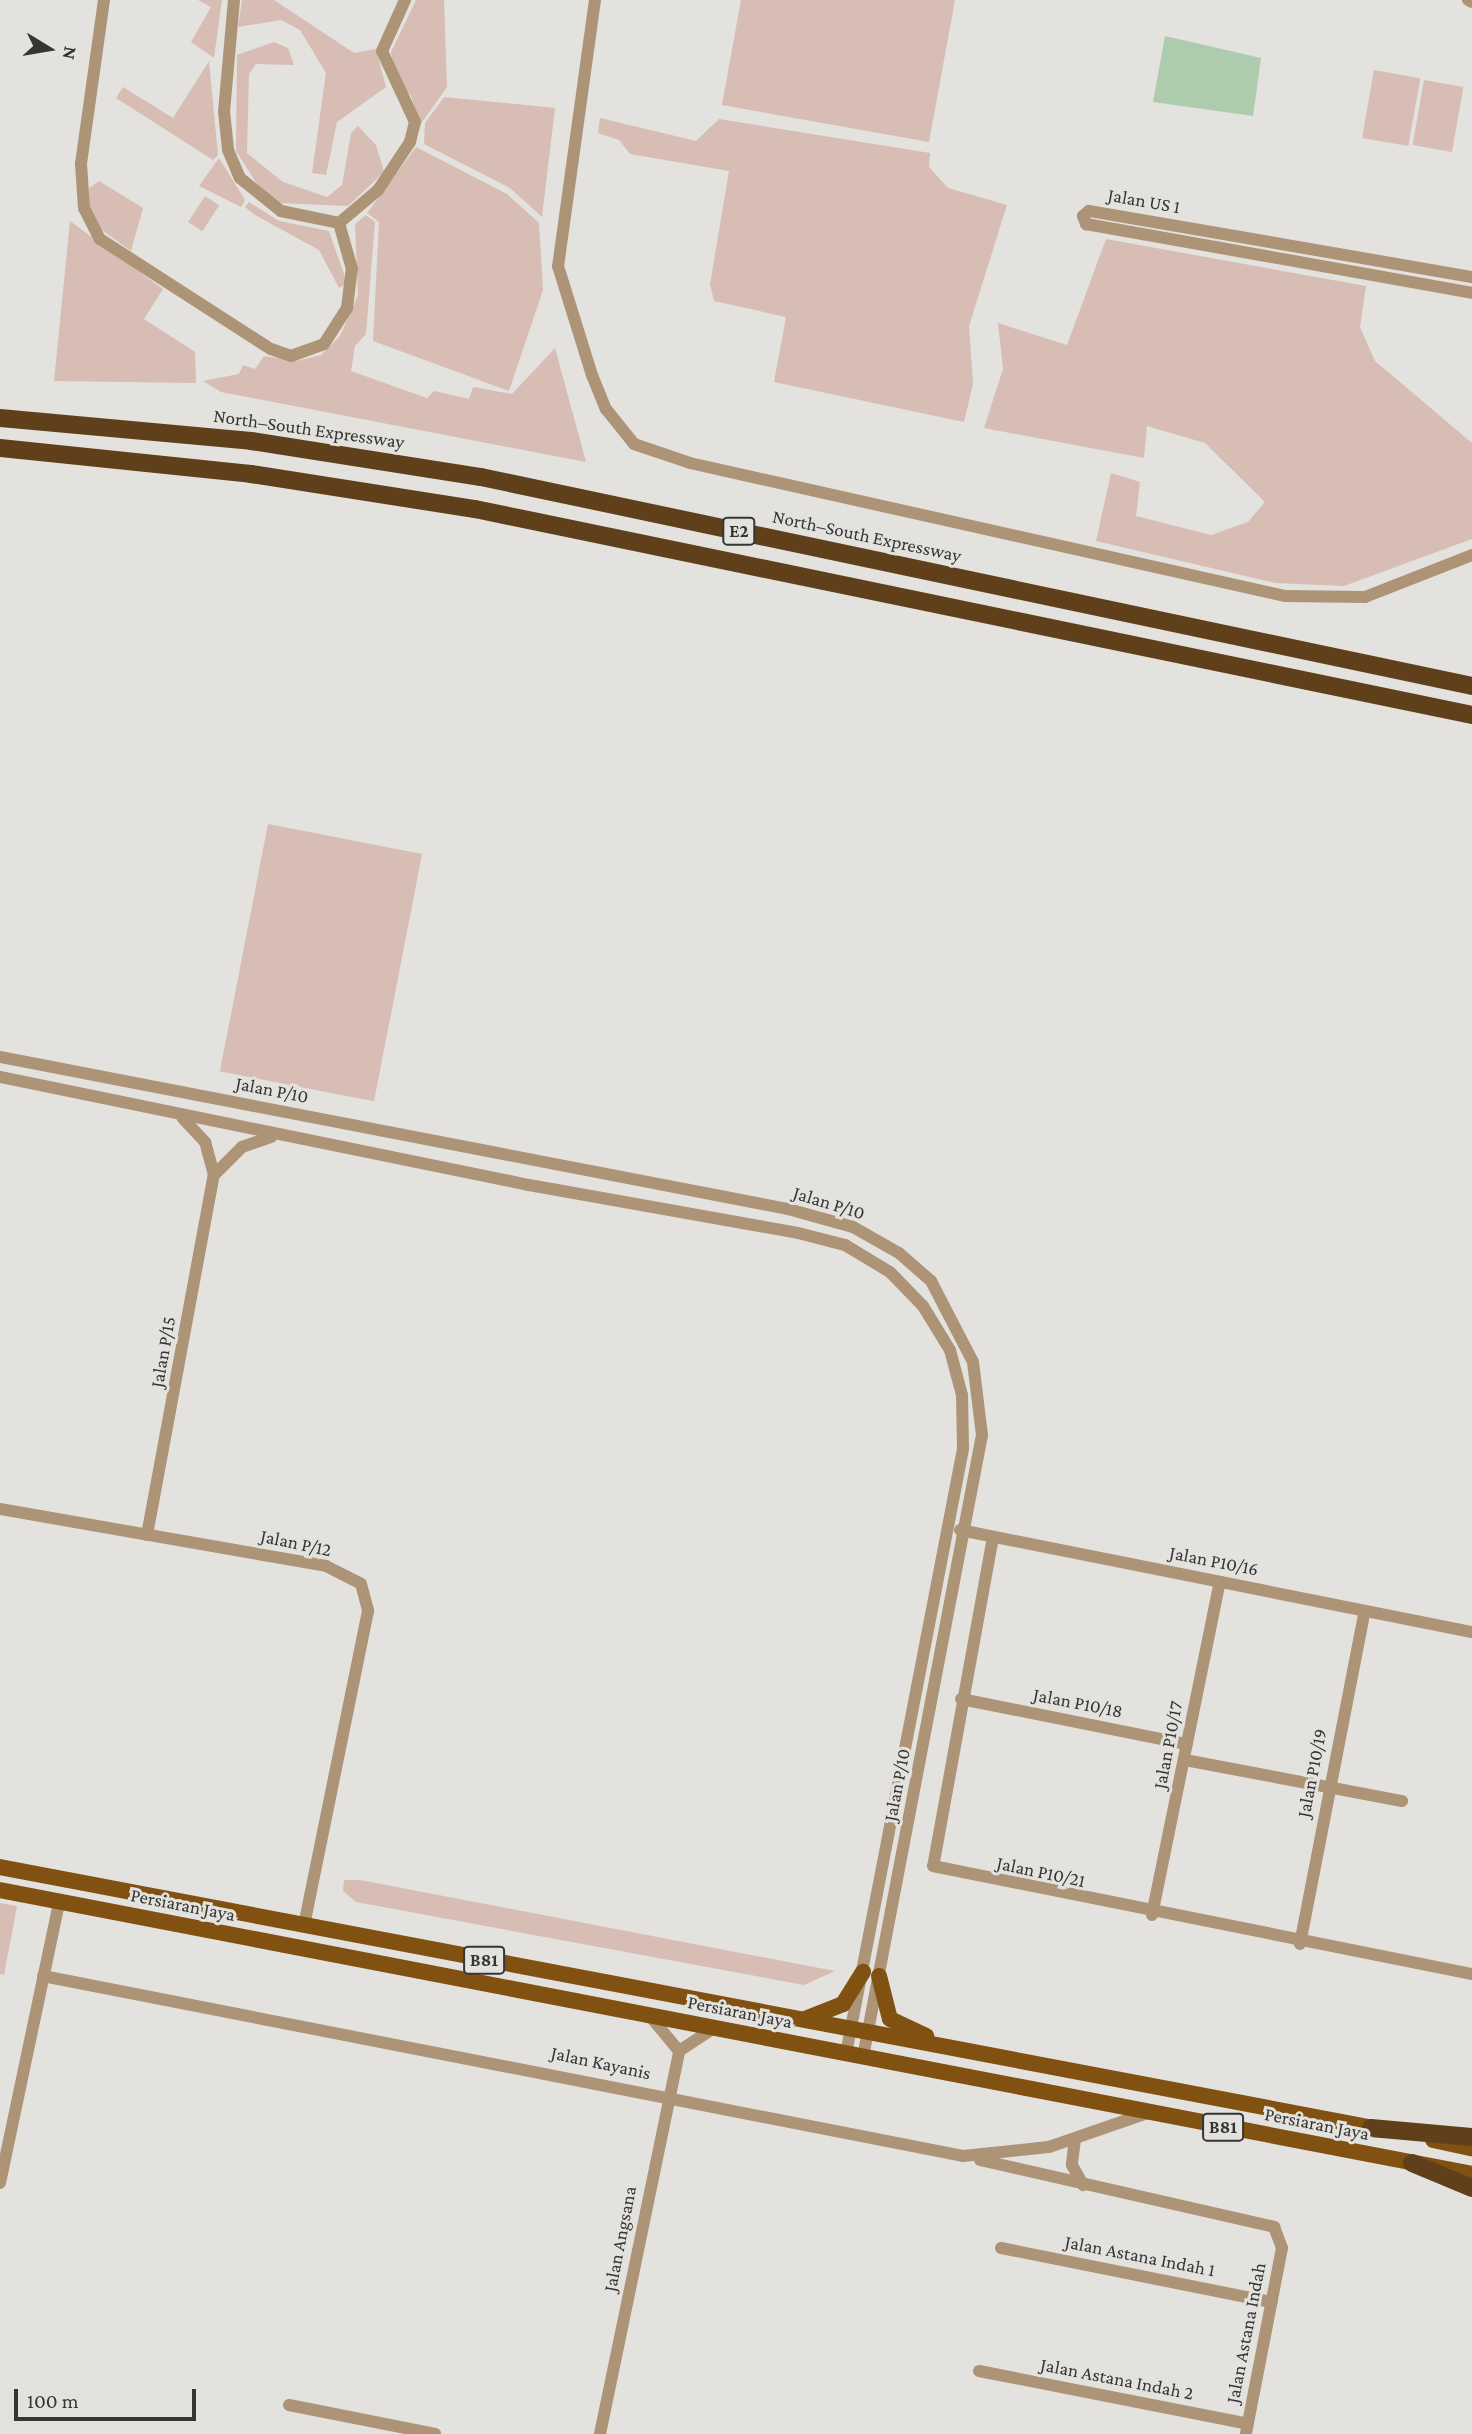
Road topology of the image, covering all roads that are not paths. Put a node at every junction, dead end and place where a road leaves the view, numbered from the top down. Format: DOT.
graph roads {
  1 [pos="104,0"];
  2 [pos="233,0"];
  3 [pos="405,0"];
  4 [pos="595,0"];
  5 [pos="339,223"];
  6 [pos="1472,276"];
  7 [pos="1472,293"];
  8 [pos="0,418"];
  9 [pos="0,448"];
  10 [pos="1472,555"];
  11 [pos="1472,686"];
  12 [pos="1472,715"];
  13 [pos="0,1056"];
  14 [pos="0,1077"];
  15 [pos="17,1080"];
  16 [pos="0,1085"];
  17 [pos="183,1117"];
  18 [pos="278,1135"];
  19 [pos="214,1175"];
  20 [pos="0,1509"];
  21 [pos="949,1528"];
  22 [pos="967,1531"];
  23 [pos="147,1535"];
  24 [pos="993,1537"];
  25 [pos="1220,1582"];
  26 [pos="1365,1611"];
  27 [pos="1472,1632"];
  28 [pos="961,1699"];
  29 [pos="1187,1744"];
  30 [pos="1185,1760"];
  31 [pos="1328,1787"];
  32 [pos="1402,1801"];
  33 [pos="0,1867"];
  34 [pos="0,1890"];
  35 [pos="59,1902"];
  36 [pos="1152,1915"];
  37 [pos="304,1926"];
  38 [pos="1300,1944"];
  39 [pos="871,1974"];
  40 [pos="1472,1974"];
  41 [pos="43,1976"];
  42 [pos="650,2016"];
  43 [pos="788,2019"];
  44 [pos="714,2028"];
  45 [pos="851,2031"];
  46 [pos="867,2034"];
  47 [pos="679,2051"];
  48 [pos="846,2053"];
  49 [pos="863,2057"];
  50 [pos="1027,2062"];
  51 [pos="669,2097"];
  52 [pos="1147,2113"];
  53 [pos="1371,2128"];
  54 [pos="1472,2137"];
  55 [pos="1075,2139"];
  56 [pos="1472,2148"];
  57 [pos="963,2156"];
  58 [pos="1412,2163"];
  59 [pos="1472,2174"];
  60 [pos="0,2183"];
  61 [pos="1083,2185"];
  62 [pos="1472,2188"];
  63 [pos="1001,2248"];
  64 [pos="1272,2302"];
  65 [pos="979,2371"];
  66 [pos="289,2405"];
  67 [pos="1247,2429"];
  68 [pos="435,2434"];
  69 [pos="600,2434"];
  1 -- 5 [label="street"];
  2 -- 5 [label="street"];
  3 -- 5 [label="street"];
  4 -- 10 [label="street"];
  6 -- 7 [label="street, Jalan US 1"];
  8 -- 11 [label="highway, North–South Expressway / E2"];
  9 -- 12 [label="highway, E2"];
  13 -- 22 [label="street, Jalan P/10"];
  14 -- 15 [label="street, Jalan P/10"];
  15 -- 16 [label="street"];
  15 -- 17 [label="street, Jalan P/10"];
  17 -- 18 [label="street, Jalan P/10"];
  17 -- 19 [label="street, Jalan P/15"];
  18 -- 19 [label="street"];
  18 -- 21 [label="street, Jalan P/10"];
  19 -- 23 [label="street, Jalan P/15"];
  20 -- 23 [label="street, Jalan P/12"];
  21 -- 22 [label="street, Jalan P10/16"];
  21 -- 39 [label="street, Jalan P/10"];
  22 -- 24 [label="street, Jalan P10/16"];
  22 -- 39 [label="street, Jalan P/10"];
  23 -- 37 [label="street, Jalan P/12"];
  24 -- 25 [label="street, Jalan P10/16"];
  24 -- 28 [label="street, Jalan P10/21"];
  25 -- 26 [label="street, Jalan P10/16"];
  25 -- 29 [label="street, Jalan P10/17"];
  26 -- 27 [label="street, Jalan P10/16"];
  26 -- 31 [label="street, Jalan P10/19"];
  28 -- 29 [label="street, Jalan P10/18"];
  28 -- 36 [label="street, Jalan P10/21"];
  29 -- 30 [label="street, Jalan P10/17"];
  30 -- 31 [label="street"];
  30 -- 36 [label="street, Jalan P10/17"];
  31 -- 32 [label="street"];
  31 -- 38 [label="street, Jalan P10/19"];
  33 -- 37 [label="main road, Persiaran Jaya / B81"];
  34 -- 35 [label="main road, Persiaran Jaya / B81"];
  35 -- 41 [label="street"];
  35 -- 42 [label="main road, Persiaran Jaya / B81"];
  36 -- 38 [label="street, Jalan P10/21"];
  37 -- 43 [label="main road, Persiaran Jaya / B81"];
  38 -- 40 [label="street, Jalan P10/21"];
  39 -- 43 [label="main road"];
  39 -- 45 [label="street, Jalan P/10"];
  39 -- 46 [label="street, Jalan P/10"];
  39 -- 50 [label="main road"];
  41 -- 51 [label="street, Jalan Kayanis"];
  41 -- 60 [label="street"];
  42 -- 44 [label="main road, Persiaran Jaya / B81"];
  42 -- 47 [label="street"];
  43 -- 45 [label="main road, Persiaran Jaya / B81"];
  44 -- 47 [label="street"];
  44 -- 48 [label="main road, Persiaran Jaya / B81"];
  45 -- 46 [label="main road, Persiaran Jaya / B81"];
  45 -- 48 [label="street, Jalan P/10"];
  46 -- 49 [label="street, Jalan P/10"];
  46 -- 50 [label="main road, Persiaran Jaya / B81"];
  47 -- 51 [label="street, Jalan Angsana"];
  48 -- 49 [label="main road, Persiaran Jaya / B81"];
  49 -- 52 [label="main road, Persiaran Jaya / B81"];
  50 -- 53 [label="main road, Persiaran Jaya / B81"];
  51 -- 57 [label="street, Jalan Kayanis"];
  51 -- 69 [label="street, Jalan Angsana"];
  52 -- 55 [label="street, Jalan Kayanis"];
  52 -- 58 [label="main road, Persiaran Jaya / B81"];
  53 -- 54 [label="highway"];
  53 -- 56 [label="main road, Persiaran Jaya / B81"];
  55 -- 57 [label="street, Jalan Kayanis"];
  55 -- 61 [label="street"];
  57 -- 61 [label="street, Jalan Astana Indah"];
  58 -- 59 [label="main road, Persiaran Jaya / B81"];
  58 -- 62 [label="highway"];
  61 -- 64 [label="street, Jalan Astana Indah"];
  63 -- 64 [label="street, Jalan Astana Indah 1"];
  64 -- 67 [label="street, Jalan Astana Indah"];
  65 -- 67 [label="street, Jalan Astana Indah 2"];
  66 -- 68 [label="street"];
}
